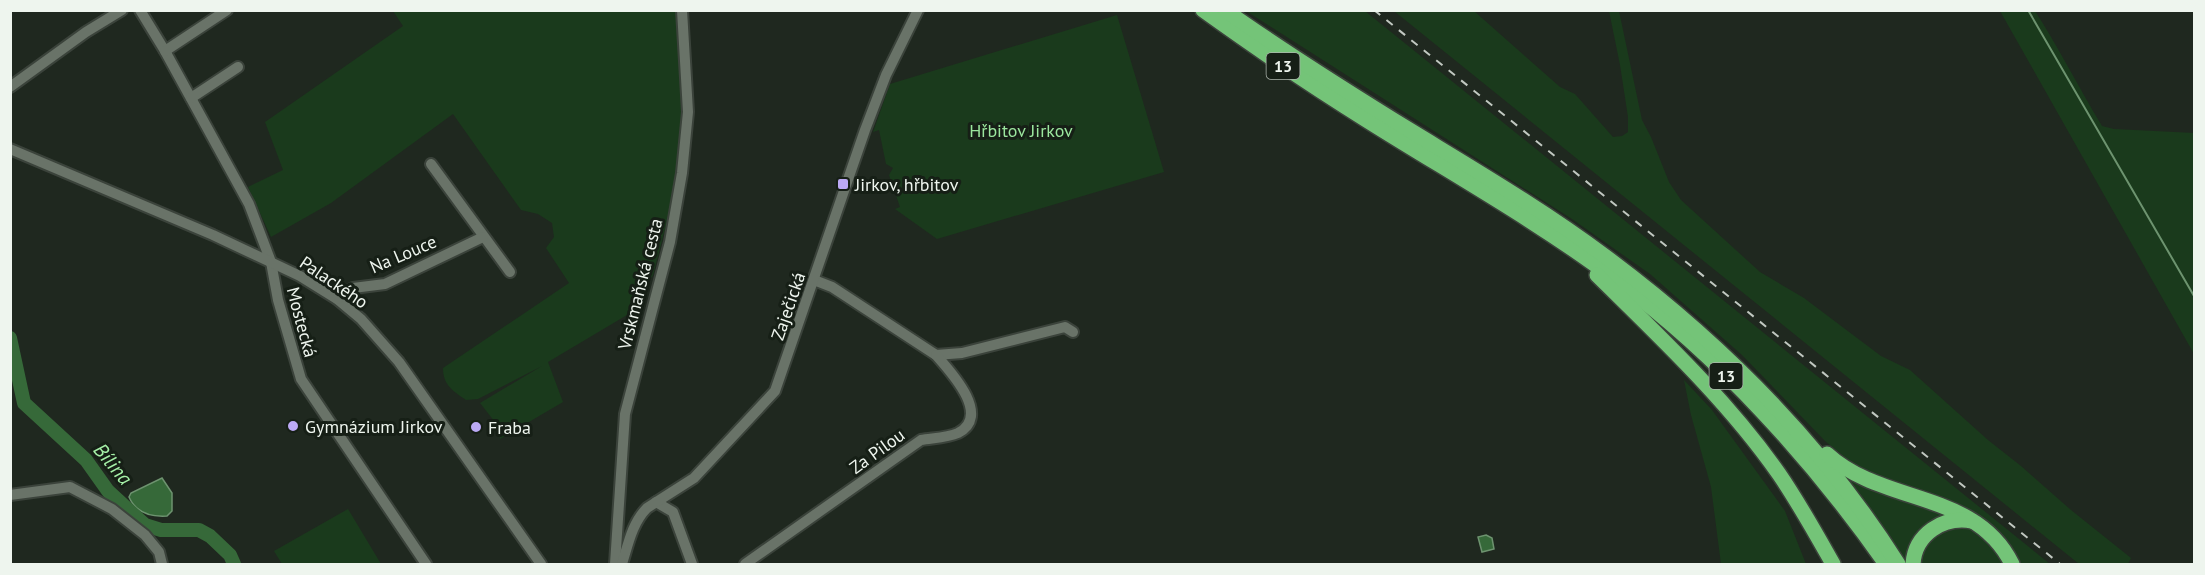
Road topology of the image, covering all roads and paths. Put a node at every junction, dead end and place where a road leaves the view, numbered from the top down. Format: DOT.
graph roads {
  1 [pos="123,10"];
  2 [pos="140,10"];
  3 [pos="227,10"];
  4 [pos="682,10"];
  5 [pos="918,10"];
  6 [pos="1203,10"];
  7 [pos="1225,10"];
  8 [pos="165,51"];
  9 [pos="238,67"];
  10 [pos="10,87"];
  11 [pos="191,98"];
  12 [pos="10,149"];
  13 [pos="431,164"];
  14 [pos="1533,222"];
  15 [pos="483,237"];
  16 [pos="271,262"];
  17 [pos="510,272"];
  18 [pos="814,280"];
  19 [pos="337,299"];
  20 [pos="1073,332"];
  21 [pos="936,355"];
  22 [pos="1803,434"];
  23 [pos="10,495"];
  24 [pos="656,502"];
  25 [pos="1975,522"];
  26 [pos="162,564"];
  27 [pos="426,564"];
  28 [pos="541,564"];
  29 [pos="615,564"];
  30 [pos="622,564"];
  31 [pos="692,564"];
  32 [pos="745,564"];
  33 [pos="1833,564"];
  34 [pos="1886,564"];
  35 [pos="1898,564"];
  36 [pos="1913,564"];
  37 [pos="2012,564"];
  1 -- 10 [label="street"];
  2 -- 8 [label="street, Mostecká"];
  3 -- 8 [label="street"];
  4 -- 29 [label="street, Vrskmaňská cesta"];
  5 -- 18 [label="street, Zaječická"];
  6 -- 14 [label="highway, 13"];
  7 -- 22 [label="highway, 13"];
  8 -- 11 [label="street, Mostecká"];
  9 -- 11 [label="street"];
  11 -- 16 [label="street, Mostecká"];
  12 -- 16 [label="street, Palackého"];
  13 -- 15 [label="street"];
  14 -- 33 [label="highway"];
  14 -- 34 [label="highway, 13"];
  15 -- 17 [label="street"];
  15 -- 19 [label="street, Na Louce"];
  16 -- 19 [label="street, Palackého"];
  16 -- 27 [label="street, Mostecká"];
  18 -- 21 [label="street, Za Pilou"];
  18 -- 24 [label="street, Zaječická"];
  19 -- 28 [label="street, Palackého"];
  20 -- 21 [label="street"];
  21 -- 32 [label="street, Za Pilou"];
  22 -- 25 [label="highway"];
  22 -- 35 [label="highway, 13"];
  23 -- 26 [label="street"];
  24 -- 30 [label="street, Zaječická"];
  24 -- 31 [label="street"];
  25 -- 36 [label="highway"];
  25 -- 37 [label="highway"];
}
